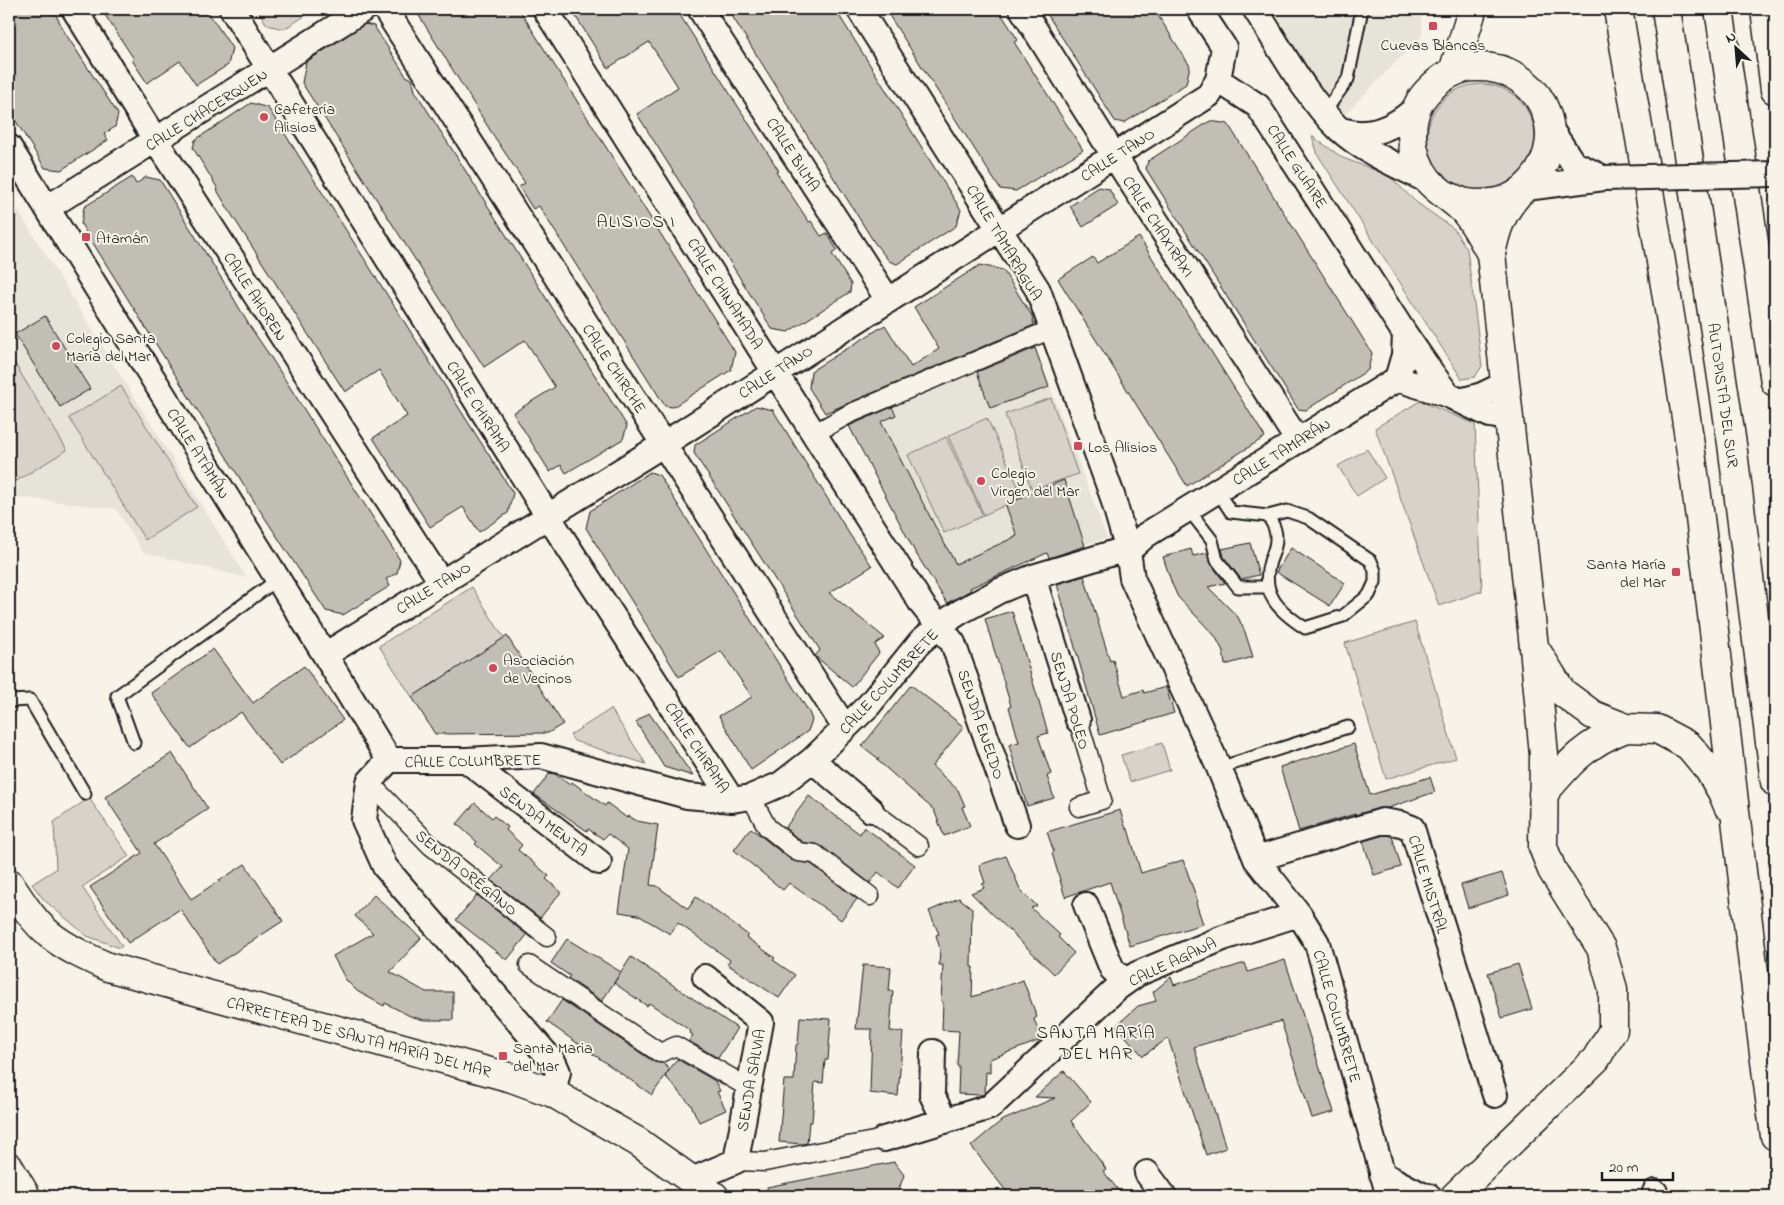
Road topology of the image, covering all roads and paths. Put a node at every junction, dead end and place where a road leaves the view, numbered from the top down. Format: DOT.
graph roads {
  1 [pos="74,9"];
  2 [pos="232,9"];
  3 [pos="364,9"];
  4 [pos="385,9"];
  5 [pos="546,9"];
  6 [pos="700,9"];
  7 [pos="859,9"];
  8 [pos="1022,9"];
  9 [pos="1199,9"];
  10 [pos="1255,9"];
  11 [pos="1362,9"];
  12 [pos="1470,9"];
  13 [pos="1618,9"];
  14 [pos="1666,9"];
  15 [pos="1719,9"];
  16 [pos="1765,9"];
  17 [pos="269,69"];
  18 [pos="1453,72"];
  19 [pos="1218,80"];
  20 [pos="1775,90"];
  21 [pos="1417,107"];
  22 [pos="1332,121"];
  23 [pos="1550,128"];
  24 [pos="156,141"];
  25 [pos="9,147"];
  26 [pos="1115,157"];
  27 [pos="1775,174"];
  28 [pos="1604,178"];
  29 [pos="1437,188"];
  30 [pos="1522,191"];
  31 [pos="48,208"];
  32 [pos="999,230"];
  33 [pos="1491,254"];
  34 [pos="888,300"];
  35 [pos="1052,329"];
  36 [pos="1405,334"];
  37 [pos="776,371"];
  38 [pos="1396,379"];
  39 [pos="1775,382"];
  40 [pos="1504,384"];
  41 [pos="1454,398"];
  42 [pos="1508,418"];
  43 [pos="815,433"];
  44 [pos="1298,441"];
  45 [pos="664,444"];
  46 [pos="1217,491"];
  47 [pos="1112,495"];
  48 [pos="1188,509"];
  49 [pos="548,516"];
  50 [pos="1268,516"];
  51 [pos="1146,535"];
  52 [pos="1128,552"];
  53 [pos="1033,577"];
  54 [pos="277,580"];
  55 [pos="441,582"];
  56 [pos="1267,587"];
  57 [pos="940,625"];
  58 [pos="1534,648"];
  59 [pos="325,654"];
  60 [pos="9,703"];
  61 [pos="1078,720"];
  62 [pos="1348,727"];
  63 [pos="845,728"];
  64 [pos="1626,728"];
  65 [pos="134,743"];
  66 [pos="389,760"];
  67 [pos="466,760"];
  68 [pos="812,760"];
  69 [pos="1219,768"];
  70 [pos="369,782"];
  71 [pos="1775,782"];
  72 [pos="86,794"];
  73 [pos="1543,794"];
  74 [pos="742,798"];
  75 [pos="1079,807"];
  76 [pos="871,810"];
  77 [pos="1735,822"];
  78 [pos="1017,825"];
  79 [pos="919,846"];
  80 [pos="1256,859"];
  81 [pos="599,862"];
  82 [pos="9,883"];
  83 [pos="870,896"];
  84 [pos="1086,905"];
  85 [pos="1299,914"];
  86 [pos="547,937"];
  87 [pos="529,965"];
  88 [pos="705,977"];
  89 [pos="1125,981"];
  90 [pos="933,1052"];
  91 [pos="749,1088"];
  92 [pos="553,1093"];
  93 [pos="1495,1095"];
  94 [pos="945,1121"];
  95 [pos="1775,1136"];
  96 [pos="884,1139"];
  97 [pos="736,1161"];
  98 [pos="9,1168"];
  99 [pos="1147,1173"];
  100 [pos="692,1180"];
  101 [pos="1387,1188"];
  102 [pos="26,1196"];
  103 [pos="714,1196"];
  104 [pos="1164,1196"];
  105 [pos="1429,1196"];
  106 [pos="1455,1196"];
  1 -- 24 [label="street, CALLE AHOREN"];
  2 -- 17 [label="street, CALLE CHIRAMA"];
  3 -- 17 [label="street, CALLE CHACERQUEN"];
  4 -- 45 [label="street, CALLE CHIRCHE"];
  5 -- 37 [label="street, CALLE CHINAMADA"];
  6 -- 34 [label="street, CALLE BILMA"];
  7 -- 32 [label="street, CALLE TAMARAGUA"];
  8 -- 26 [label="street, CALLE CHAXIRAXI"];
  9 -- 19 [label="street"];
  10 -- 22 [label="street"];
  11 -- 22 [label="lane"];
  12 -- 18 [label="main road"];
  13 -- 77 [label="main road"];
  14 -- 71 [label="main road, AUTOPISTA DEL SUR"];
  15 -- 39 [label="main road"];
  16 -- 20 [label="main road"];
  17 -- 24 [label="street, CALLE CHACERQUEN"];
  17 -- 49 [label="street, CALLE CHIRAMA"];
  18 -- 21 [label="main road"];
  18 -- 23 [label="main road"];
  19 -- 26 [label="street, CALLE TANO"];
  19 -- 36 [label="street, CALLE GUAIRE"];
  21 -- 22 [label="street"];
  21 -- 29 [label="main road"];
  22 -- 29 [label="street"];
  23 -- 28 [label="street"];
  23 -- 30 [label="main road"];
  24 -- 31 [label="street, CALLE CHACERQUEN"];
  24 -- 55 [label="street, CALLE AHOREN"];
  25 -- 31 [label="street, CALLE ATAMÁN"];
  26 -- 32 [label="street, CALLE TANO"];
  26 -- 44 [label="street, CALLE CHAXIRAXI"];
  27 -- 28 [label="street, bridge"];
  28 -- 30 [label="street"];
  29 -- 30 [label="main road"];
  29 -- 33 [label="main road"];
  30 -- 33 [label="main road"];
  31 -- 54 [label="street, CALLE ATAMÁN"];
  32 -- 34 [label="street, CALLE TANO"];
  32 -- 35 [label="street, CALLE TAMARAGUA"];
  33 -- 40 [label="main road"];
  34 -- 37 [label="street, CALLE TANO"];
  35 -- 43 [label="street"];
  35 -- 47 [label="street, CALLE TAMARAGUA"];
  36 -- 38 [label="street"];
  36 -- 41 [label="street, CALLE GUAIRE"];
  37 -- 43 [label="street, CALLE CHINAMADA"];
  37 -- 45 [label="street, CALLE TANO"];
  38 -- 41 [label="street"];
  38 -- 44 [label="street, CALLE TAMARÁN"];
  40 -- 41 [label="street"];
  40 -- 42 [label="main road"];
  41 -- 42 [label="street"];
  42 -- 58 [label="main road"];
  43 -- 57 [label="street, CALLE CHINAMADA"];
  44 -- 46 [label="street, CALLE TAMARÁN"];
  45 -- 49 [label="street, CALLE TANO"];
  45 -- 63 [label="street, CALLE CHIRCHE"];
  46 -- 48 [label="street, CALLE TAMARÁN"];
  46 -- 50 [label="lane"];
  47 -- 51 [label="street, CALLE TAMARAGUA"];
  47 -- 52 [label="street, CALLE TAMARAGUA"];
  48 -- 51 [label="street, CALLE TAMARÁN"];
  48 -- 56 [label="lane"];
  49 -- 55 [label="street, CALLE TANO"];
  49 -- 74 [label="street, CALLE CHIRAMA"];
  50 -- 56 [label="lane"];
  50 -- 56 [label="lane"];
  51 -- 52 [label="street, CALLE TAMARÁN"];
  52 -- 53 [label="street, CALLE COLUMBRETE"];
  52 -- 69 [label="street, CALLE COLUMBRETE"];
  53 -- 57 [label="street, CALLE COLUMBRETE"];
  53 -- 61 [label="street, SENDA POLEO"];
  54 -- 59 [label="street, CALLE ATAMÁN"];
  54 -- 65 [label="lane"];
  55 -- 59 [label="street, CALLE TANO"];
  57 -- 63 [label="street, CALLE COLUMBRETE"];
  57 -- 78 [label="street, SENDA ENELDO"];
  58 -- 64 [label="main road"];
  58 -- 73 [label="main road"];
  59 -- 66 [label="street, CALLE ATAMÁN"];
  60 -- 72 [label="lane"];
  61 -- 75 [label="street, SENDA POLEO"];
  62 -- 69 [label="lane"];
  63 -- 68 [label="street, CALLE COLUMBRETE"];
  64 -- 73 [label="main road"];
  64 -- 77 [label="main road"];
  66 -- 67 [label="street, CALLE COLUMBRETE"];
  66 -- 70 [label="street, CALLE COLUMBRETE"];
  67 -- 74 [label="street, CALLE COLUMBRETE"];
  67 -- 81 [label="street, SENDA MENTA"];
  68 -- 74 [label="street, CALLE COLUMBRETE"];
  68 -- 76 [label="street"];
  69 -- 80 [label="street, CALLE COLUMBRETE"];
  70 -- 86 [label="street, SENDA ORÉGANO"];
  70 -- 92 [label="street"];
  73 -- 106 [label="main road"];
  74 -- 83 [label="street"];
  76 -- 79 [label="street"];
  77 -- 95 [label="main road"];
  80 -- 85 [label="street, CALLE COLUMBRETE"];
  80 -- 93 [label="street, CALLE MISTRAL"];
  82 -- 92 [label="main road, CARRETERA DE SANTA MARÍA DEL MAR"];
  84 -- 89 [label="street"];
  85 -- 89 [label="street, CALLE AGANA"];
  85 -- 101 [label="street, CALLE COLUMBRETE"];
  87 -- 91 [label="street"];
  88 -- 91 [label="street, SENDA SALVIA"];
  89 -- 94 [label="street, CALLE AGANA"];
  90 -- 94 [label="street"];
  91 -- 97 [label="street, SENDA SALVIA"];
  92 -- 100 [label="main road, CARRETERA DE SANTA MARÍA DEL MAR"];
  94 -- 96 [label="street, CALLE AGANA"];
  96 -- 97 [label="street"];
  97 -- 100 [label="street"];
  98 -- 102 [label="main road"];
  99 -- 104 [label="street"];
  100 -- 103 [label="main road, CARRETERA DE SANTA MARÍA DEL MAR"];
  101 -- 105 [label="street, CALLE COLUMBRETE"];
}
